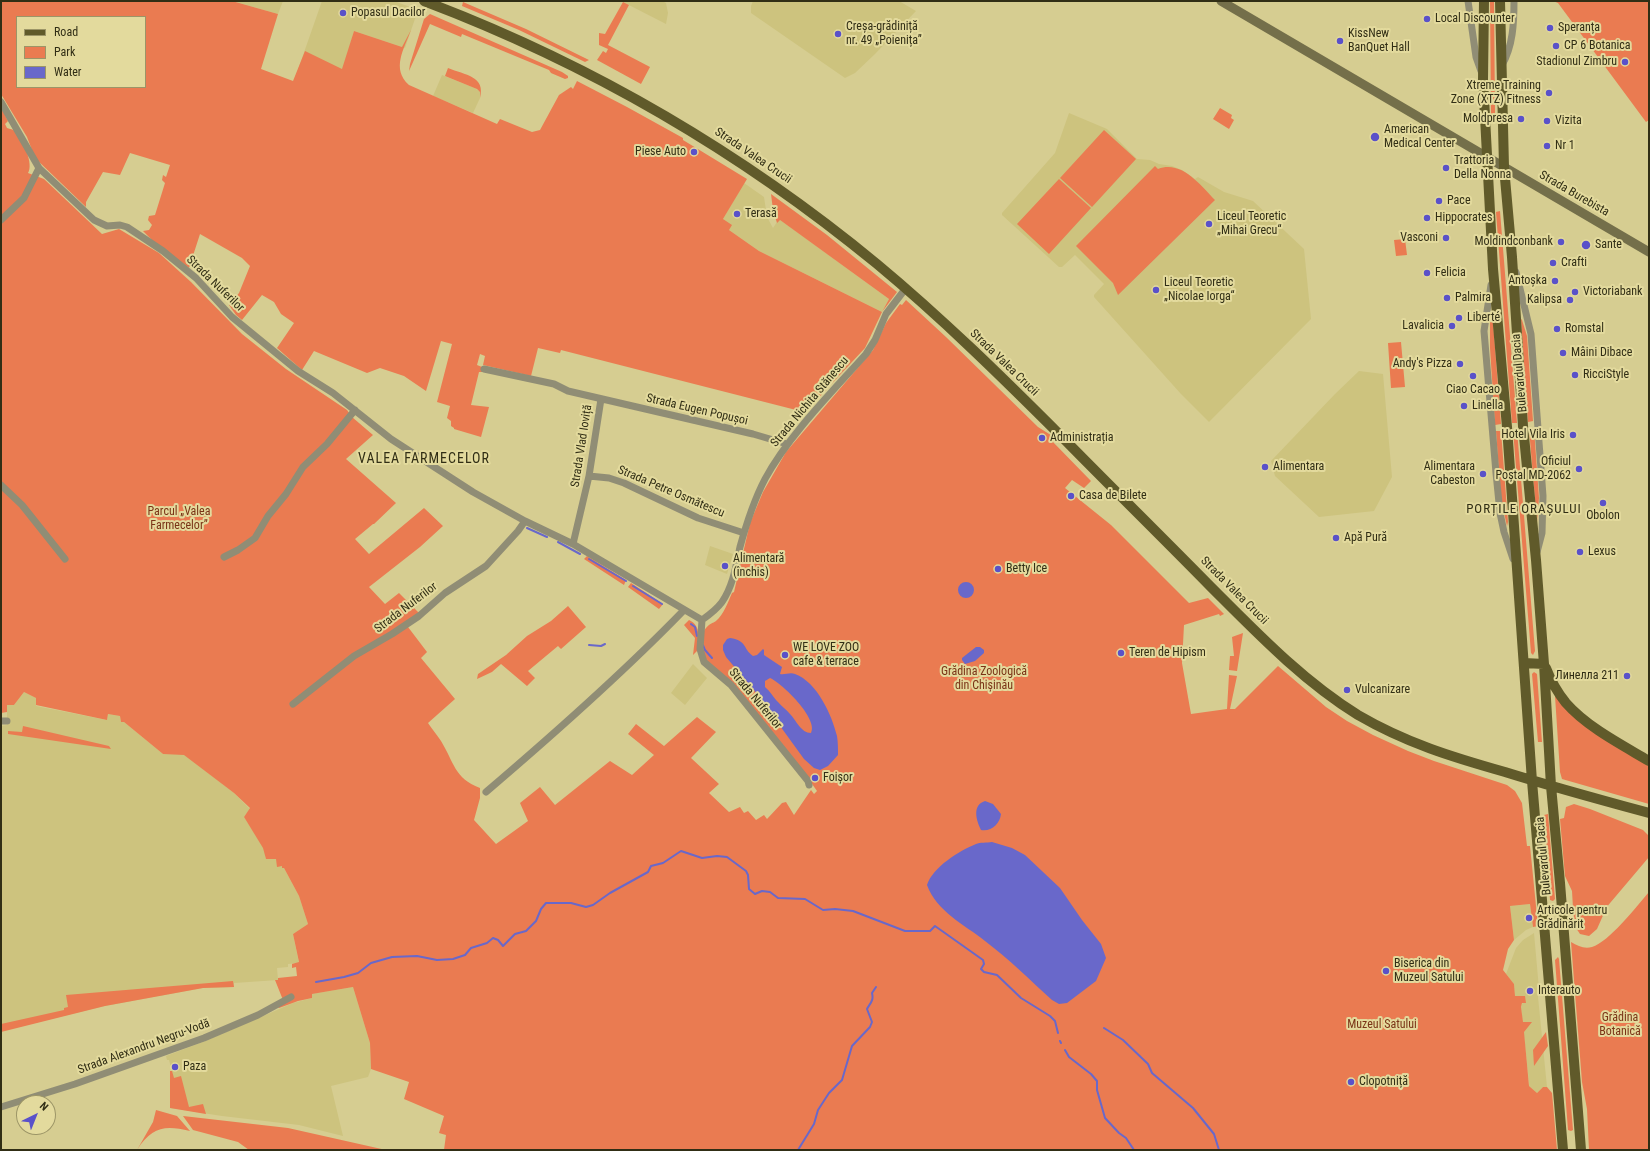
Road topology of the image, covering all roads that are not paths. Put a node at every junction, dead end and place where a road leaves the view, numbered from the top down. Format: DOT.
graph roads {
  1 [pos="424,1"];
  2 [pos="1221,1"];
  3 [pos="1468,1"];
  4 [pos="1484,1"];
  5 [pos="1500,1"];
  6 [pos="1514,1"];
  7 [pos="1501,67"];
  8 [pos="1483,75"];
  9 [pos="1,102"];
  10 [pos="1486,157"];
  11 [pos="1504,167"];
  12 [pos="39,168"];
  13 [pos="1,220"];
  14 [pos="1649,252"];
  15 [pos="1512,257"];
  16 [pos="1493,269"];
  17 [pos="906,288"];
  18 [pos="484,369"];
  19 [pos="600,399"];
  20 [pos="355,410"];
  21 [pos="787,444"];
  22 [pos="589,476"];
  23 [pos="1,484"];
  24 [pos="525,521"];
  25 [pos="744,533"];
  26 [pos="573,544"];
  27 [pos="224,556"];
  28 [pos="65,559"];
  29 [pos="1536,560"];
  30 [pos="1516,568"];
  31 [pos="684,610"];
  32 [pos="702,620"];
  33 [pos="1524,663"];
  34 [pos="1544,664"];
  35 [pos="293,704"];
  36 [pos="1649,761"];
  37 [pos="1532,781"];
  38 [pos="809,785"];
  39 [pos="1551,786"];
  40 [pos="486,792"];
  41 [pos="1649,813"];
  42 [pos="291,997"];
  43 [pos="1,1107"];
  44 [pos="1562,1136"];
  45 [pos="1580,1136"];
  46 [pos="1564,1150"];
  47 [pos="1581,1150"];
  1 -- 17 [label="main road, Strada Valea Crucii"];
  2 -- 10 [label="main road, Strada Burebista"];
  3 -- 8 [label="street, Bulevardul Dacia"];
  4 -- 8 [label="main road, Bulevardul Dacia"];
  5 -- 7 [label="main road, Bulevardul Dacia"];
  6 -- 7 [label="street, Bulevardul Dacia"];
  7 -- 11 [label="main road, Bulevardul Dacia"];
  8 -- 10 [label="main road, Bulevardul Dacia"];
  9 -- 12 [label="street, Strada Nuferilor"];
  10 -- 11 [label="main road, Strada Burebista"];
  10 -- 16 [label="main road, Bulevardul Dacia"];
  11 -- 14 [label="main road, Strada Burebista"];
  11 -- 15 [label="main road, Bulevardul Dacia"];
  12 -- 13 [label="street"];
  12 -- 20 [label="street, Strada Nuferilor"];
  15 -- 29 [label="main road, Bulevardul Dacia"];
  15 -- 29 [label="street, Bulevardul Dacia"];
  16 -- 30 [label="main road, Bulevardul Dacia"];
  16 -- 30 [label="street, Bulevardul Dacia"];
  17 -- 21 [label="street, Strada Nichita Stănescu"];
  17 -- 37 [label="main road, Strada Valea Crucii"];
  18 -- 19 [label="street, Strada Vlad Ioviță"];
  19 -- 21 [label="street, Strada Eugen Popușoi"];
  19 -- 22 [label="street, Strada Vlad Ioviță"];
  20 -- 24 [label="street, Strada Nuferilor"];
  20 -- 27 [label="street"];
  21 -- 25 [label="street, Strada Nichita Stănescu"];
  22 -- 25 [label="street, Strada Petre Osmătescu"];
  22 -- 26 [label="street, Strada Vlad Ioviță"];
  23 -- 28 [label="street"];
  24 -- 26 [label="street, Strada Nuferilor"];
  24 -- 35 [label="street, Strada Nuferilor"];
  25 -- 32 [label="street, Strada Nichita Stănescu"];
  26 -- 31 [label="street, Strada Nuferilor"];
  29 -- 34 [label="main road, Bulevardul Dacia"];
  30 -- 33 [label="main road, Bulevardul Dacia"];
  31 -- 32 [label="street, Strada Nuferilor"];
  31 -- 40 [label="street"];
  32 -- 38 [label="street, Strada Nuferilor"];
  33 -- 34 [label="main road"];
  33 -- 37 [label="main road, Bulevardul Dacia"];
  34 -- 36 [label="main road"];
  34 -- 39 [label="main road, Bulevardul Dacia"];
  37 -- 39 [label="main road, Strada Valea Crucii"];
  37 -- 44 [label="main road, Bulevardul Dacia"];
  39 -- 41 [label="main road, Strada Valea Crucii"];
  39 -- 45 [label="main road, Bulevardul Dacia"];
  42 -- 43 [label="street, Strada Alexandru Negru-Vodă"];
  44 -- 45 [label="main road"];
  44 -- 46 [label="main road, Bulevardul Dacia"];
  45 -- 47 [label="main road, Bulevardul Dacia"];
}
